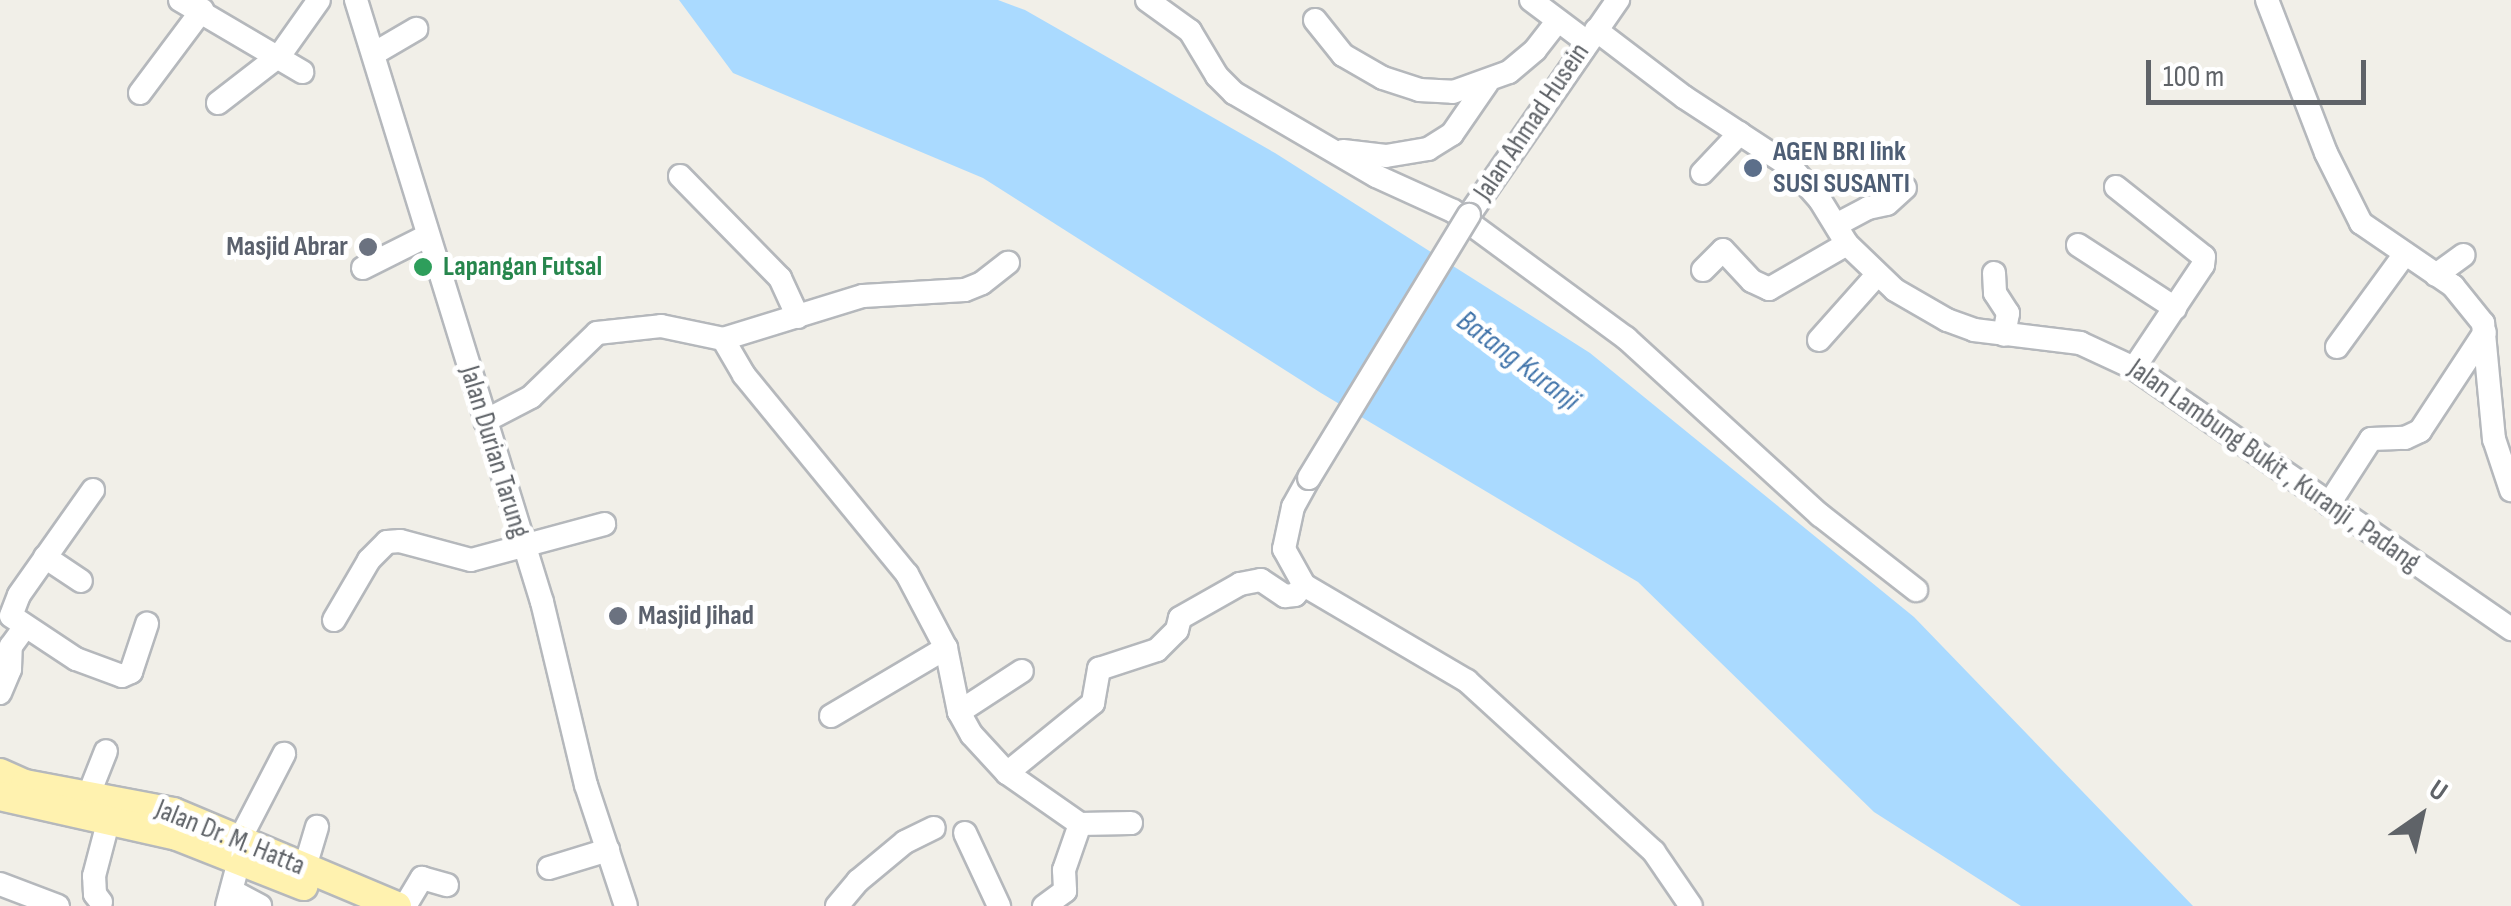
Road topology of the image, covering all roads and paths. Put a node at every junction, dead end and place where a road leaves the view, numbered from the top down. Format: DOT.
graph roads {
  1 [pos="319,0"];
  2 [pos="356,0"];
  3 [pos="1147,0"];
  4 [pos="1531,0"];
  5 [pos="1618,0"];
  6 [pos="2267,0"];
  7 [pos="191,5"];
  8 [pos="1315,20"];
  9 [pos="1558,20"];
  10 [pos="416,29"];
  11 [pos="1591,36"];
  12 [pos="375,53"];
  13 [pos="280,55"];
  14 [pos="302,72"];
  15 [pos="1487,83"];
  16 [pos="140,92"];
  17 [pos="218,103"];
  18 [pos="1740,134"];
  19 [pos="1332,149"];
  20 [pos="1702,173"];
  21 [pos="680,176"];
  22 [pos="2116,186"];
  23 [pos="1905,188"];
  24 [pos="1841,235"];
  25 [pos="427,236"];
  26 [pos="2078,245"];
  27 [pos="2404,255"];
  28 [pos="2464,255"];
  29 [pos="1008,263"];
  30 [pos="363,268"];
  31 [pos="1703,270"];
  32 [pos="1994,273"];
  33 [pos="2436,275"];
  34 [pos="1876,276"];
  35 [pos="2175,308"];
  36 [pos="798,317"];
  37 [pos="2486,332"];
  38 [pos="2004,335"];
  39 [pos="722,340"];
  40 [pos="1820,340"];
  41 [pos="2336,347"];
  42 [pos="2134,368"];
  43 [pos="2511,418"];
  44 [pos="485,420"];
  45 [pos="2494,439"];
  46 [pos="94,490"];
  47 [pos="2511,490"];
  48 [pos="2330,504"];
  49 [pos="604,524"];
  50 [pos="522,546"];
  51 [pos="45,557"];
  52 [pos="82,581"];
  53 [pos="1304,586"];
  54 [pos="1916,590"];
  55 [pos="334,620"];
  56 [pos="148,624"];
  57 [pos="24,628"];
  58 [pos="2511,629"];
  59 [pos="946,648"];
  60 [pos="1022,671"];
  61 [pos="0,693"];
  62 [pos="959,712"];
  63 [pos="831,716"];
  64 [pos="106,751"];
  65 [pos="284,754"];
  66 [pos="1007,772"];
  67 [pos="0,773"];
  68 [pos="89,794"];
  69 [pos="0,796"];
  70 [pos="109,819"];
  71 [pos="1131,823"];
  72 [pos="1080,824"];
  73 [pos="317,826"];
  74 [pos="934,828"];
  75 [pos="966,833"];
  76 [pos="240,850"];
  77 [pos="608,850"];
  78 [pos="306,867"];
  79 [pos="549,868"];
  80 [pos="0,884"];
  81 [pos="448,885"];
  82 [pos="229,898"];
  83 [pos="1072,898"];
  84 [pos="100,902"];
  85 [pos="58,906"];
  86 [pos="260,906"];
  87 [pos="351,906"];
  88 [pos="398,906"];
  89 [pos="405,906"];
  90 [pos="626,906"];
  91 [pos="837,906"];
  92 [pos="999,906"];
  93 [pos="1044,906"];
  94 [pos="1691,906"];
  1 -- 13 [label="street"];
  2 -- 12 [label="street, Jalan Durian Tarung"];
  3 -- 19 [label="street"];
  4 -- 9 [label="street, Jalan Lambung Bukit , Kuranji , Padang"];
  5 -- 11 [label="street, Jalan Ahmad Husein"];
  6 -- 27 [label="street"];
  7 -- 13 [label="street"];
  7 -- 16 [label="street"];
  8 -- 15 [label="street"];
  9 -- 11 [label="street, Jalan Lambung Bukit , Kuranji , Padang"];
  9 -- 15 [label="street"];
  10 -- 12 [label="street"];
  11 -- 18 [label="street, Jalan Lambung Bukit , Kuranji , Padang"];
  11 -- 53 [label="street, Jalan Ahmad Husein, bridge"];
  12 -- 25 [label="street, Jalan Durian Tarung"];
  13 -- 14 [label="street"];
  13 -- 17 [label="street"];
  15 -- 19 [label="street"];
  18 -- 20 [label="street"];
  18 -- 24 [label="street, Jalan Lambung Bukit , Kuranji , Padang"];
  19 -- 54 [label="street"];
  21 -- 36 [label="street"];
  22 -- 35 [label="street"];
  23 -- 24 [label="street"];
  24 -- 31 [label="street"];
  24 -- 34 [label="street, Jalan Lambung Bukit , Kuranji , Padang"];
  25 -- 30 [label="street"];
  25 -- 44 [label="street, Jalan Durian Tarung"];
  26 -- 35 [label="street"];
  27 -- 33 [label="street"];
  27 -- 41 [label="street"];
  28 -- 33 [label="street"];
  29 -- 36 [label="street"];
  32 -- 38 [label="street"];
  33 -- 37 [label="street"];
  34 -- 38 [label="street, Jalan Lambung Bukit , Kuranji , Padang"];
  34 -- 40 [label="street"];
  35 -- 42 [label="street"];
  36 -- 39 [label="street"];
  37 -- 45 [label="street"];
  37 -- 48 [label="street"];
  38 -- 42 [label="street, Jalan Lambung Bukit , Kuranji , Padang"];
  39 -- 44 [label="street"];
  39 -- 59 [label="street"];
  42 -- 48 [label="street, Jalan Lambung Bukit , Kuranji , Padang"];
  43 -- 45 [label="street"];
  44 -- 50 [label="street, Jalan Durian Tarung"];
  45 -- 47 [label="street"];
  46 -- 51 [label="street"];
  48 -- 58 [label="street, Jalan Lambung Bukit , Kuranji , Padang"];
  49 -- 50 [label="street"];
  50 -- 55 [label="street"];
  50 -- 77 [label="street, Jalan Durian Tarung"];
  51 -- 52 [label="street"];
  51 -- 57 [label="street"];
  53 -- 66 [label="street"];
  53 -- 94 [label="street"];
  56 -- 57 [label="street"];
  57 -- 61 [label="street"];
  59 -- 62 [label="street"];
  59 -- 63 [label="street"];
  60 -- 62 [label="street"];
  62 -- 66 [label="street"];
  64 -- 68 [label="street"];
  65 -- 76 [label="street"];
  66 -- 72 [label="street"];
  67 -- 68 [label="main road, Jalan Dr. M. Hatta"];
  68 -- 76 [label="main road, Jalan Dr. M. Hatta"];
  69 -- 70 [label="main road, Jalan Dr. M. Hatta"];
  70 -- 76 [label="main road, Jalan Dr. M. Hatta"];
  70 -- 84 [label="street"];
  71 -- 72 [label="street"];
  72 -- 83 [label="street"];
  73 -- 78 [label="street"];
  74 -- 91 [label="street"];
  75 -- 92 [label="street"];
  76 -- 78 [label="main road, Jalan Dr. M. Hatta"];
  76 -- 82 [label="street"];
  76 -- 87 [label="main road, Jalan Dr. M. Hatta"];
  77 -- 79 [label="street"];
  77 -- 90 [label="street, Jalan Durian Tarung"];
  78 -- 88 [label="main road, Jalan Dr. M. Hatta"];
  80 -- 85 [label="street"];
  81 -- 89 [label="street"];
  82 -- 86 [label="street"];
  83 -- 93 [label="street"];
}
